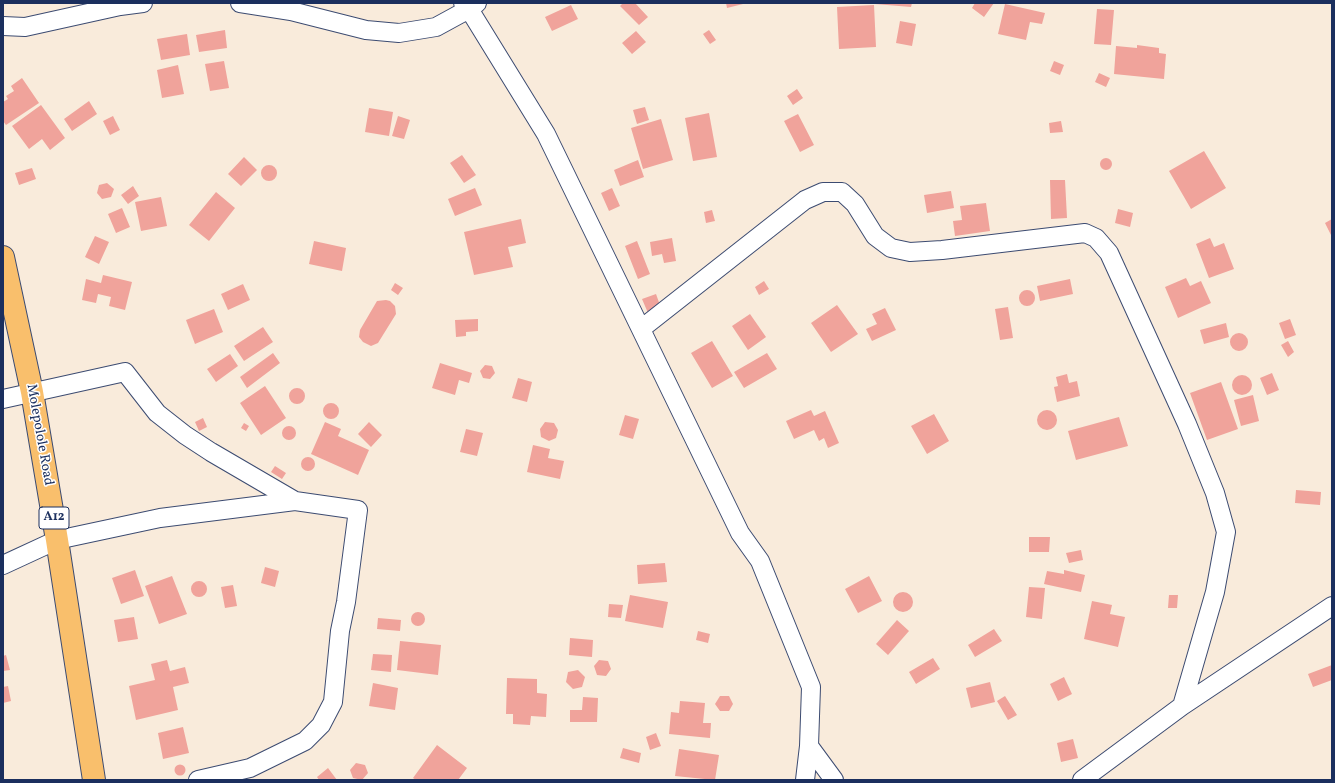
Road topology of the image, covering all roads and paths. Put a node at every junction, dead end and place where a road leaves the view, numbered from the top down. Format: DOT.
graph roads {
  1 [pos="143,3"];
  2 [pos="240,3"];
  3 [pos="470,5"];
  4 [pos="3,26"];
  5 [pos="3,257"];
  6 [pos="641,329"];
  7 [pos="32,392"];
  8 [pos="3,400"];
  9 [pos="295,501"];
  10 [pos="57,540"];
  11 [pos="3,565"];
  12 [pos="1332,606"];
  13 [pos="1182,706"];
  14 [pos="809,746"];
  15 [pos="94,780"];
  16 [pos="198,780"];
  17 [pos="804,780"];
  18 [pos="834,780"];
  19 [pos="1082,780"];
  1 -- 4 [label="street"];
  2 -- 3 [label="street"];
  3 -- 6 [label="street"];
  5 -- 7 [label="main road, Molepolole Road / A12"];
  6 -- 13 [label="street"];
  6 -- 14 [label="street"];
  7 -- 8 [label="street"];
  7 -- 9 [label="street"];
  7 -- 10 [label="main road, Molepolole Road / A12"];
  9 -- 10 [label="street"];
  9 -- 16 [label="street"];
  10 -- 11 [label="street"];
  10 -- 15 [label="main road, Molepolole Road / A12"];
  12 -- 13 [label="street"];
  13 -- 19 [label="street"];
  14 -- 17 [label="street"];
  14 -- 18 [label="street"];
}
